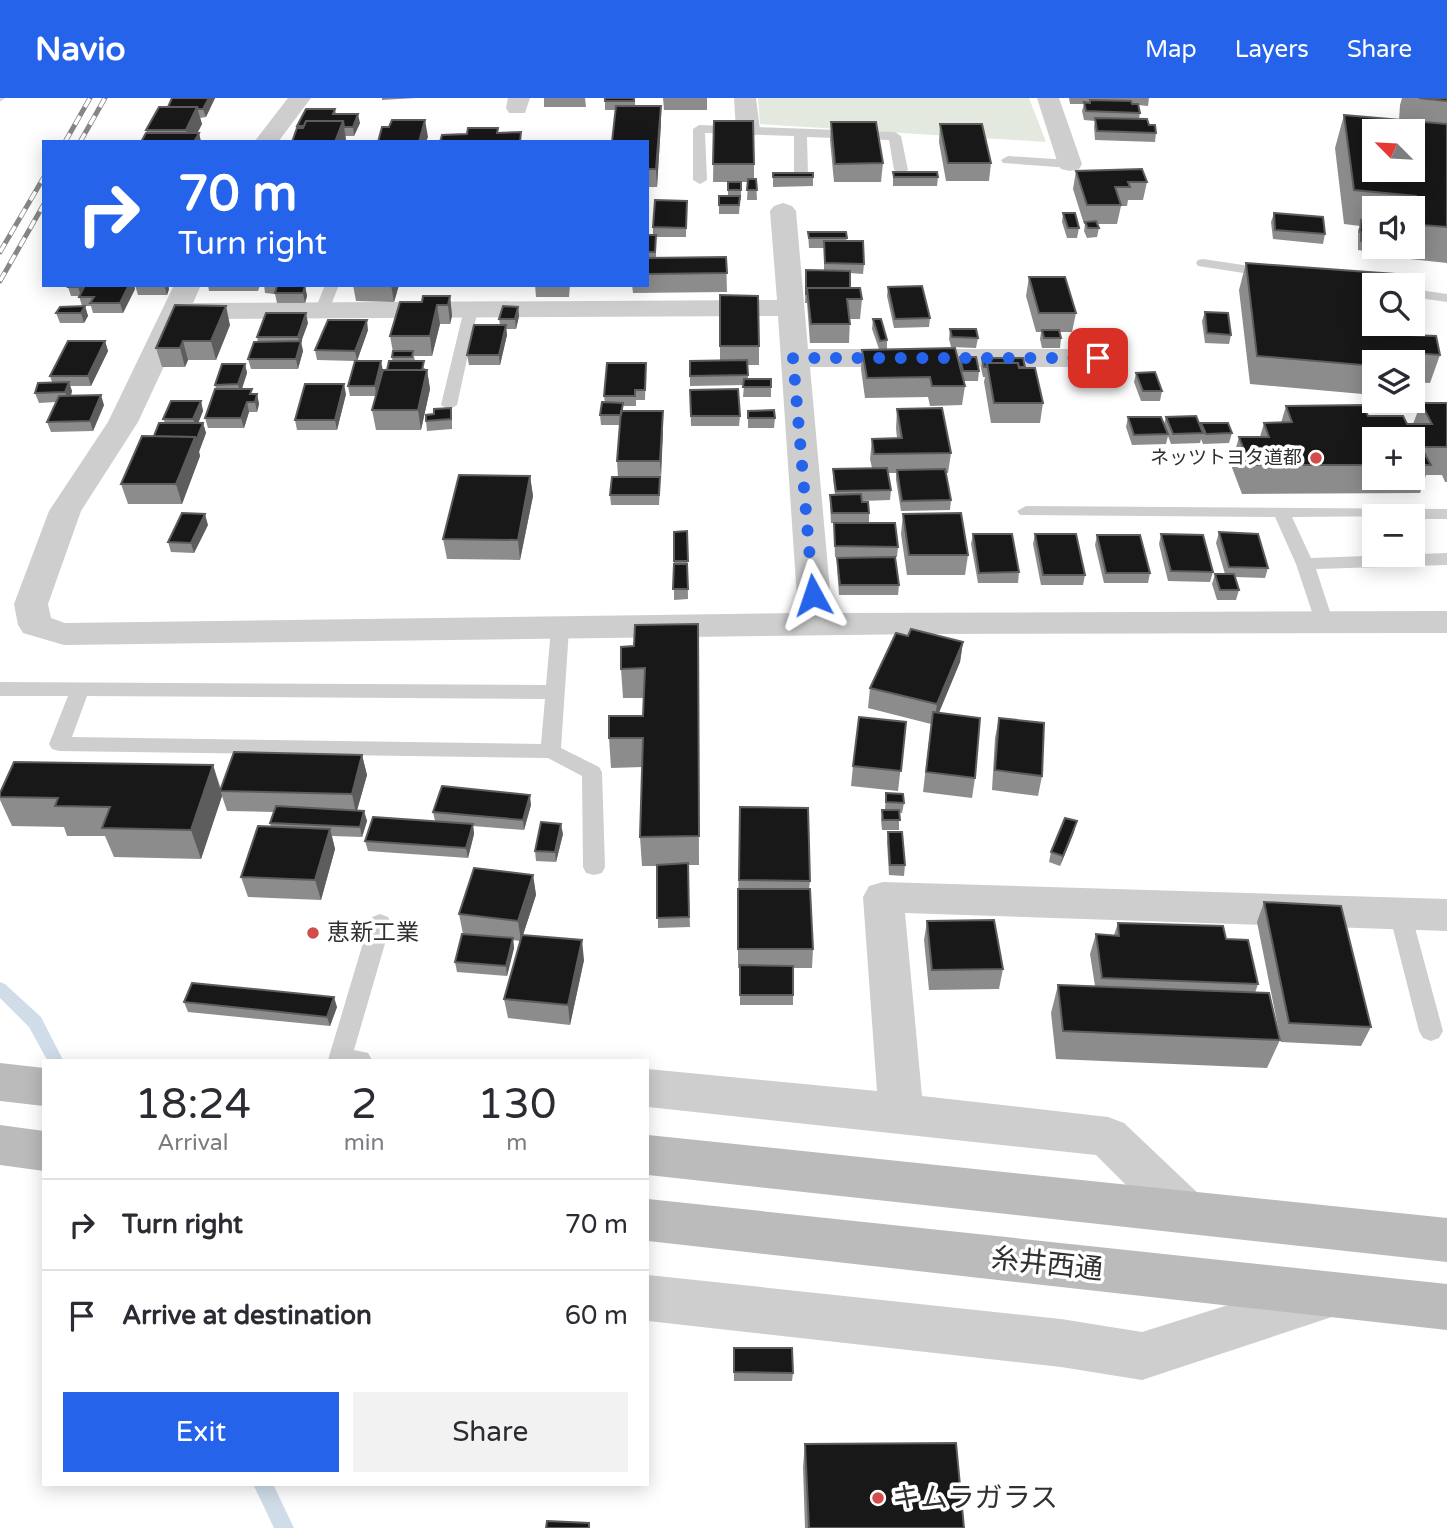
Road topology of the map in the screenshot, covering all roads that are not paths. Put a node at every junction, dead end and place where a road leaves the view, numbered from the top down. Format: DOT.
graph roads {
  1 [pos="300,98"];
  2 [pos="746,98"];
  3 [pos="1048,98"];
  4 [pos="748,130"];
  5 [pos="800,132"];
  6 [pos="268,140"];
  7 [pos="1008,160"];
  8 [pos="1070,164"];
  9 [pos="901,170"];
  10 [pos="801,175"];
  11 [pos="700,180"];
  12 [pos="783,211"];
  13 [pos="1203,263"];
  14 [pos="1282,274"];
  15 [pos="1425,295"];
  16 [pos="183,298"];
  17 [pos="327,298"];
  18 [pos="1447,298"];
  19 [pos="789,308"];
  20 [pos="471,309"];
  21 [pos="793,358"];
  22 [pos="1098,358"];
  23 [pos="449,405"];
  24 [pos="1026,511"];
  25 [pos="1281,512"];
  26 [pos="1447,514"];
  27 [pos="1447,559"];
  28 [pos="1305,564"];
  29 [pos="1324,621"];
  30 [pos="816,622"];
  31 [pos="1447,622"];
  32 [pos="560,629"];
  33 [pos="0,689"];
  34 [pos="80,689"];
  35 [pos="555,692"];
  36 [pos="551,751"];
  37 [pos="594,867"];
  38 [pos="1400,913"];
  39 [pos="1447,915"];
  40 [pos="380,923"];
  41 [pos="1431,1031"];
  42 [pos="339,1059"];
  43 [pos="0,1082"];
  44 [pos="42,1087"];
  45 [pos="649,1088"];
  46 [pos="901,1113"];
  47 [pos="0,1145"];
  48 [pos="42,1151"];
  49 [pos="649,1155"];
  50 [pos="1185,1212"];
  51 [pos="649,1220"];
  52 [pos="1447,1240"];
  53 [pos="1335,1295"];
  54 [pos="649,1298"];
  55 [pos="1447,1307"];
  1 -- 6 [label="street"];
  2 -- 4 [label="street"];
  3 -- 8 [label="street"];
  4 -- 5 [label="lane"];
  4 -- 11 [label="lane"];
  5 -- 9 [label="lane"];
  5 -- 10 [label="lane"];
  7 -- 8 [label="lane"];
  12 -- 19 [label="street"];
  13 -- 14 [label="lane"];
  15 -- 18 [label="lane"];
  16 -- 17 [label="street"];
  16 -- 32 [label="street"];
  17 -- 20 [label="street"];
  19 -- 20 [label="street"];
  19 -- 21 [label="street"];
  20 -- 23 [label="lane"];
  21 -- 22 [label="street"];
  21 -- 30 [label="street"];
  24 -- 25 [label="lane"];
  25 -- 26 [label="lane"];
  25 -- 28 [label="lane"];
  27 -- 28 [label="lane"];
  28 -- 29 [label="lane"];
  29 -- 30 [label="street"];
  29 -- 31 [label="street"];
  30 -- 32 [label="street"];
  32 -- 35 [label="lane"];
  33 -- 34 [label="lane"];
  34 -- 35 [label="lane"];
  34 -- 36 [label="lane"];
  35 -- 36 [label="lane"];
  36 -- 37 [label="lane"];
  38 -- 39 [label="street"];
  38 -- 41 [label="lane"];
  38 -- 46 [label="street"];
  40 -- 42 [label="lane"];
  43 -- 44 [label="street"];
  45 -- 46 [label="street"];
  46 -- 50 [label="street"];
  47 -- 48 [label="street"];
  49 -- 50 [label="street"];
  50 -- 52 [label="street"];
  51 -- 53 [label="street, 糸井西通"];
  53 -- 54 [label="street"];
  53 -- 55 [label="street, 糸井西通"];
}
